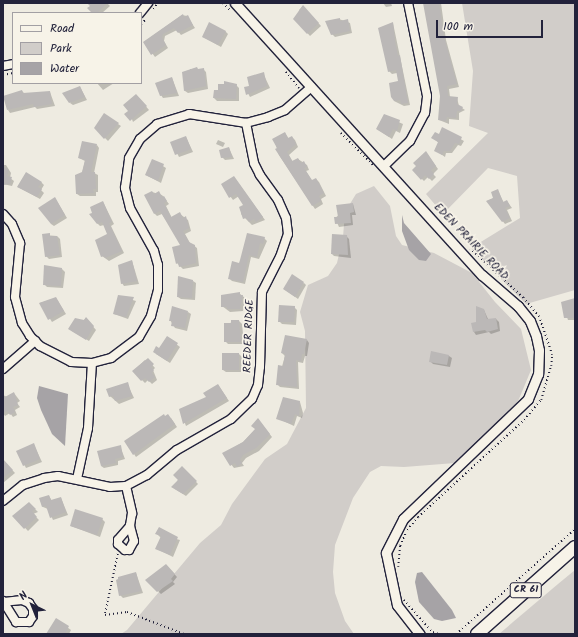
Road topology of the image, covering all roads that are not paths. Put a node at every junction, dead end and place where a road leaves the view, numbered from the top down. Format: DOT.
graph roads {
  1 [pos="148,3"];
  2 [pos="235,3"];
  3 [pos="408,3"];
  4 [pos="141,12"];
  5 [pos="311,87"];
  6 [pos="246,123"];
  7 [pos="384,166"];
  8 [pos="3,214"];
  9 [pos="35,341"];
  10 [pos="92,363"];
  11 [pos="3,369"];
  12 [pos="77,479"];
  13 [pos="126,486"];
  14 [pos="3,500"];
  15 [pos="130,526"];
  16 [pos="575,546"];
  17 [pos="420,634"];
  18 [pos="477,634"];
  1 -- 4 [label="street"];
  2 -- 5 [label="street, EDEN PRAIRIE ROAD"];
  3 -- 7 [label="street"];
  5 -- 6 [label="street"];
  5 -- 7 [label="street, EDEN PRAIRIE ROAD"];
  6 -- 10 [label="street"];
  6 -- 13 [label="street, REEDER RIDGE"];
  7 -- 17 [label="street, EDEN PRAIRIE ROAD"];
  8 -- 9 [label="street"];
  9 -- 10 [label="street"];
  9 -- 11 [label="street"];
  10 -- 12 [label="street"];
  12 -- 13 [label="street, REEDER RIDGE"];
  12 -- 14 [label="street, REEDER RIDGE"];
  13 -- 15 [label="street"];
  15 -- 15 [label="street"];
  16 -- 18 [label="main road, CR 61"];
}
